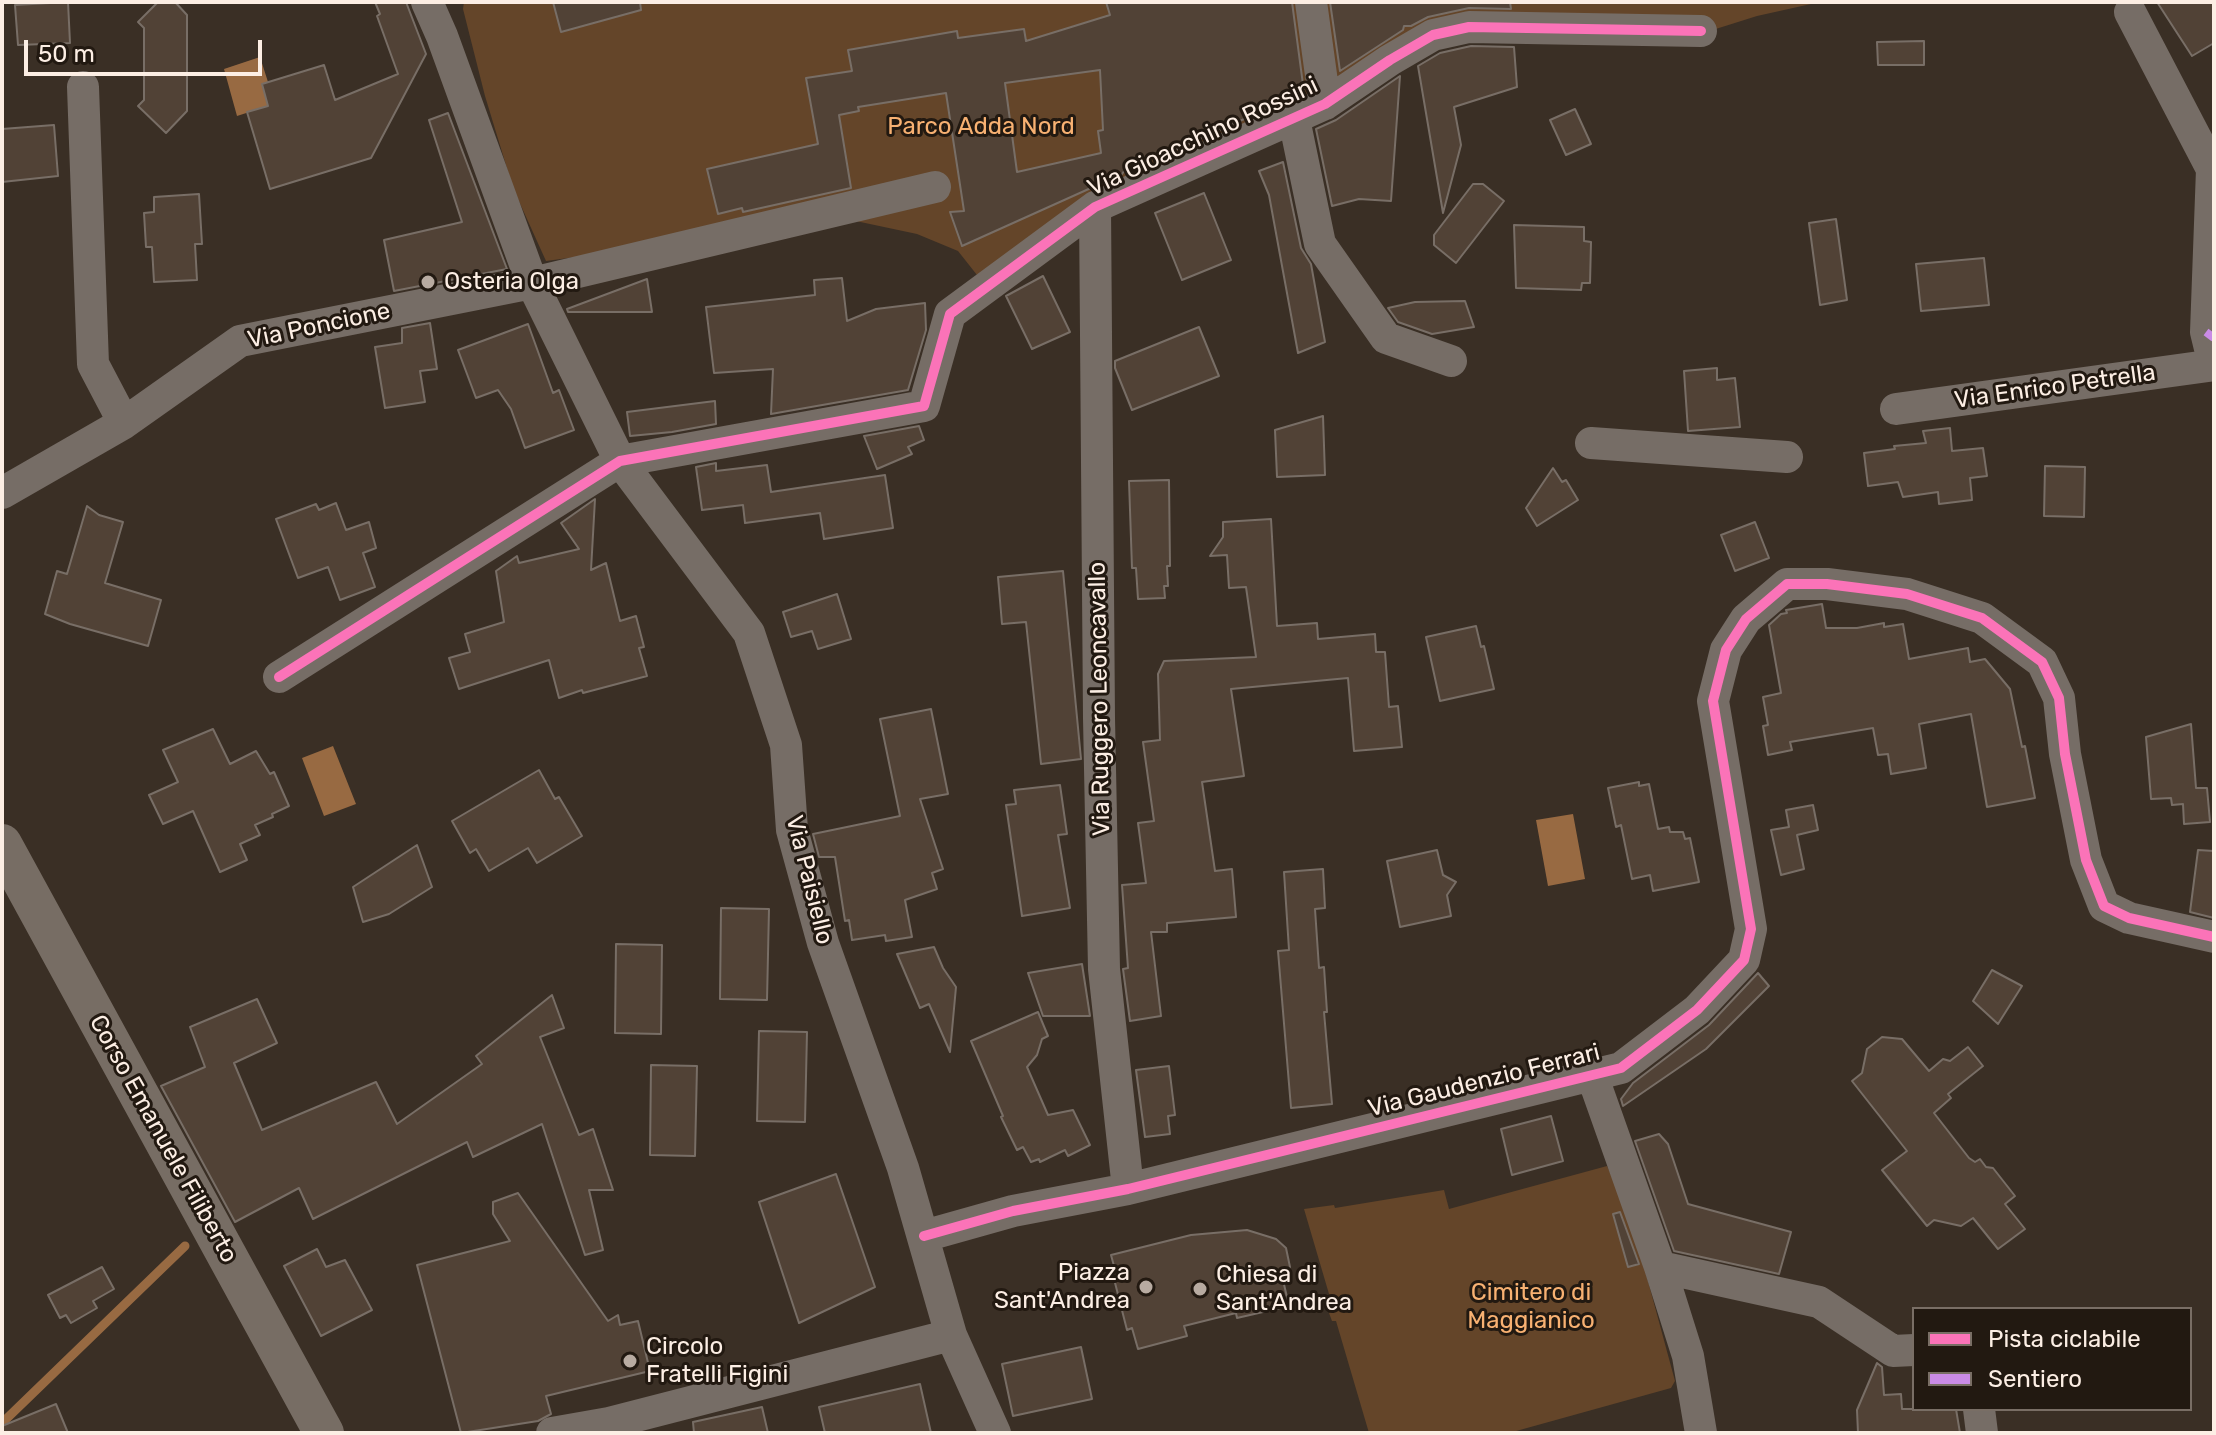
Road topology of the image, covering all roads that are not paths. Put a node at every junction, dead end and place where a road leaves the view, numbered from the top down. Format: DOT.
graph roads {
  1 [pos="427,2"];
  2 [pos="1311,2"];
  3 [pos="2130,12"];
  4 [pos="1701,31"];
  5 [pos="83,87"];
  6 [pos="1325,104"];
  7 [pos="1294,119"];
  8 [pos="935,187"];
  9 [pos="1095,207"];
  10 [pos="532,283"];
  11 [pos="1451,361"];
  12 [pos="2214,366"];
  13 [pos="1896,409"];
  14 [pos="124,423"];
  15 [pos="1591,443"];
  16 [pos="1787,457"];
  17 [pos="620,461"];
  18 [pos="2,493"];
  19 [pos="279,677"];
  20 [pos="2,844"];
  21 [pos="2214,937"];
  22 [pos="1592,1075"];
  23 [pos="1128,1189"];
  24 [pos="924,1236"];
  25 [pos="1660,1267"];
  26 [pos="951,1335"];
  27 [pos="1912,1350"];
  28 [pos="1979,1411"];
  29 [pos="611,1428"];
  30 [pos="324,1433"];
  31 [pos="552,1433"];
  32 [pos="995,1433"];
  33 [pos="1701,1433"];
  34 [pos="1982,1433"];
  1 -- 10 [label="street, Via Paisiello"];
  2 -- 6 [label="street"];
  3 -- 12 [label="street, Via Enrico Petrella"];
  4 -- 6 [label="street, Via Gioacchino Rossini"];
  5 -- 14 [label="street"];
  6 -- 7 [label="street, Via Gioacchino Rossini"];
  7 -- 9 [label="street, Via Gioacchino Rossini"];
  7 -- 11 [label="street"];
  8 -- 10 [label="street, Via Poncione"];
  9 -- 17 [label="street, Via Gioacchino Rossini"];
  9 -- 23 [label="street, Via Ruggero Leoncavallo"];
  10 -- 14 [label="street, Via Poncione"];
  10 -- 17 [label="street, Via Paisiello"];
  12 -- 13 [label="street, Via Enrico Petrella"];
  14 -- 18 [label="street, Via Poncione"];
  15 -- 16 [label="street"];
  17 -- 19 [label="street"];
  17 -- 24 [label="street, Via Paisiello"];
  20 -- 30 [label="main road, Corso Emanuele Filiberto"];
  21 -- 22 [label="street, Via Gaudenzio Ferrari"];
  22 -- 23 [label="street, Via Gaudenzio Ferrari"];
  22 -- 25 [label="street"];
  23 -- 24 [label="street, Via Gaudenzio Ferrari"];
  24 -- 26 [label="street, Via Paisiello"];
  25 -- 27 [label="street"];
  25 -- 33 [label="street"];
  26 -- 29 [label="street"];
  26 -- 32 [label="street, Via Paisiello"];
  28 -- 34 [label="street"];
  29 -- 31 [label="street"];
}
